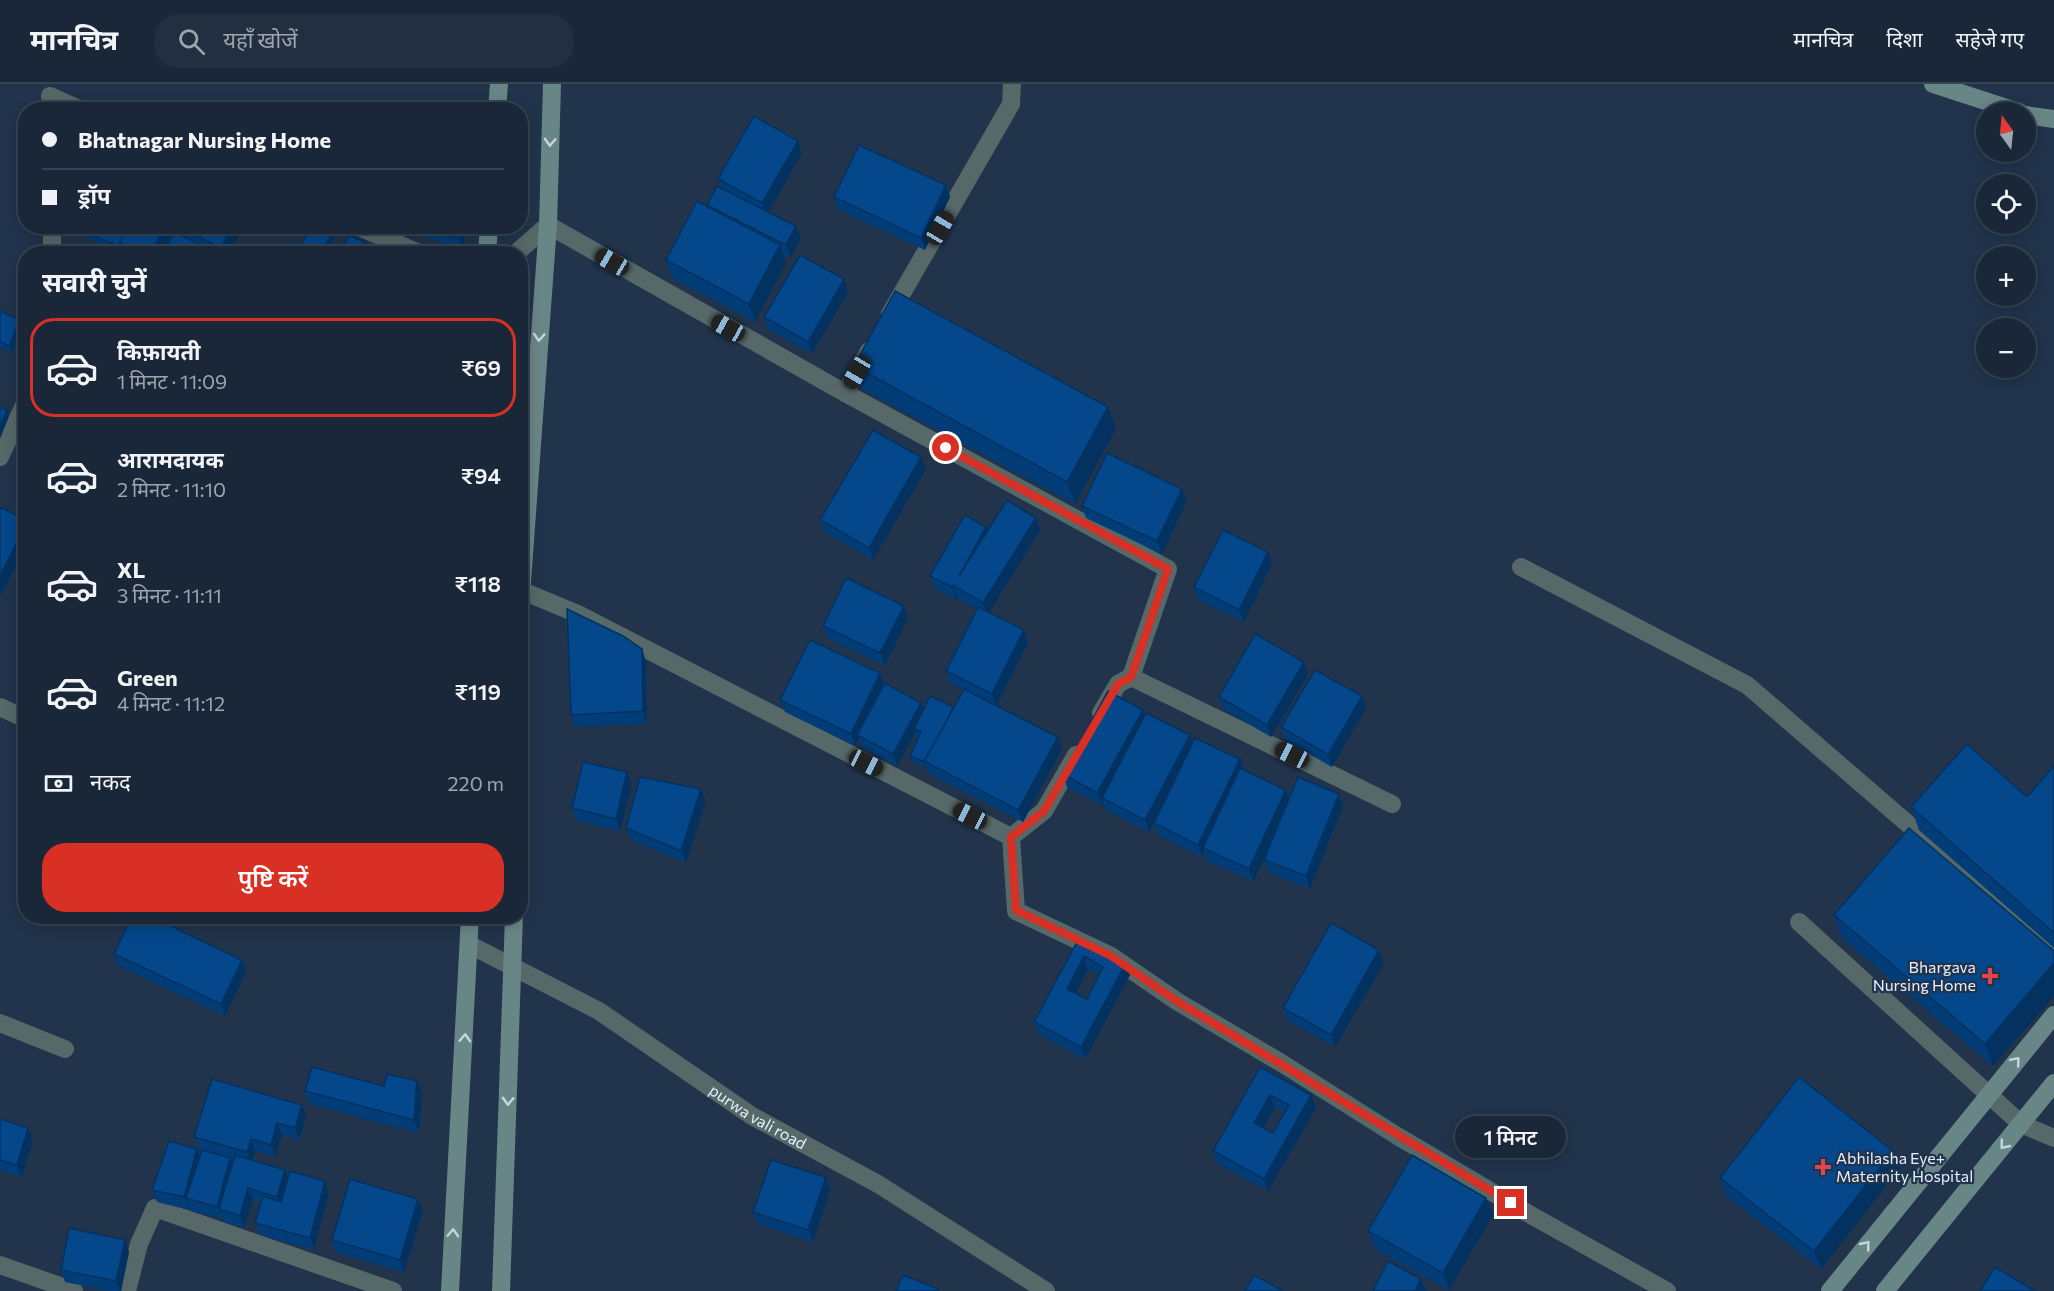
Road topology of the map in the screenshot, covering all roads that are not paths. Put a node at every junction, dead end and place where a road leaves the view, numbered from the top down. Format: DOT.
graph roads {
  1 [pos="499,84"];
  2 [pos="552,84"];
  3 [pos="1012,84"];
  4 [pos="1933,84"];
  5 [pos="498,102"];
  6 [pos="1988,102"];
  7 [pos="2036,117"];
  8 [pos="2054,119"];
  9 [pos="548,225"];
  10 [pos="375,234"];
  11 [pos="403,246"];
  12 [pos="524,246"];
  13 [pos="845,393"];
  14 [pos="18,418"];
  15 [pos="0,457"];
  16 [pos="528,495"];
  17 [pos="1521,567"];
  18 [pos="528,593"];
  19 [pos="1131,677"];
  20 [pos="0,707"];
  21 [pos="18,715"];
  22 [pos="1392,804"];
  23 [pos="1011,837"];
  24 [pos="1799,922"];
  25 [pos="470,924"];
  26 [pos="514,924"];
  27 [pos="470,945"];
  28 [pos="2054,950"];
  29 [pos="513,967"];
  30 [pos="2054,1015"];
  31 [pos="0,1023"];
  32 [pos="65,1049"];
  33 [pos="2054,1083"];
  34 [pos="1988,1095"];
  35 [pos="2021,1124"];
  36 [pos="2054,1138"];
  37 [pos="0,1265"];
  38 [pos="74,1291"];
  39 [pos="127,1291"];
  40 [pos="393,1291"];
  41 [pos="450,1291"];
  42 [pos="501,1291"];
  43 [pos="1046,1291"];
  44 [pos="1667,1291"];
  45 [pos="1830,1291"];
  46 [pos="1885,1291"];
  1 -- 5 [label="main road"];
  2 -- 9 [label="main road, one-way"];
  3 -- 13 [label="street"];
  4 -- 6 [label="main road"];
  7 -- 8 [label="main road"];
  9 -- 12 [label="street"];
  9 -- 13 [label="street"];
  9 -- 16 [label="main road, one-way"];
  10 -- 11 [label="street"];
  13 -- 19 [label="street"];
  14 -- 15 [label="street"];
  17 -- 28 [label="street"];
  18 -- 23 [label="street"];
  19 -- 22 [label="street"];
  19 -- 23 [label="street"];
  20 -- 21 [label="street"];
  23 -- 44 [label="street"];
  24 -- 34 [label="street"];
  25 -- 27 [label="main road"];
  26 -- 29 [label="main road"];
  27 -- 29 [label="street, purwa vali road"];
  41 -- 27 [label="main road, one-way"];
  29 -- 42 [label="main road, one-way"];
  29 -- 43 [label="street, purwa vali road"];
  34 -- 30 [label="main road, one-way"];
  31 -- 32 [label="street"];
  33 -- 35 [label="main road"];
  34 -- 35 [label="street"];
  45 -- 34 [label="main road, one-way"];
  35 -- 36 [label="street"];
  35 -- 46 [label="main road, one-way"];
  37 -- 38 [label="street"];
  39 -- 40 [label="street"];
}
